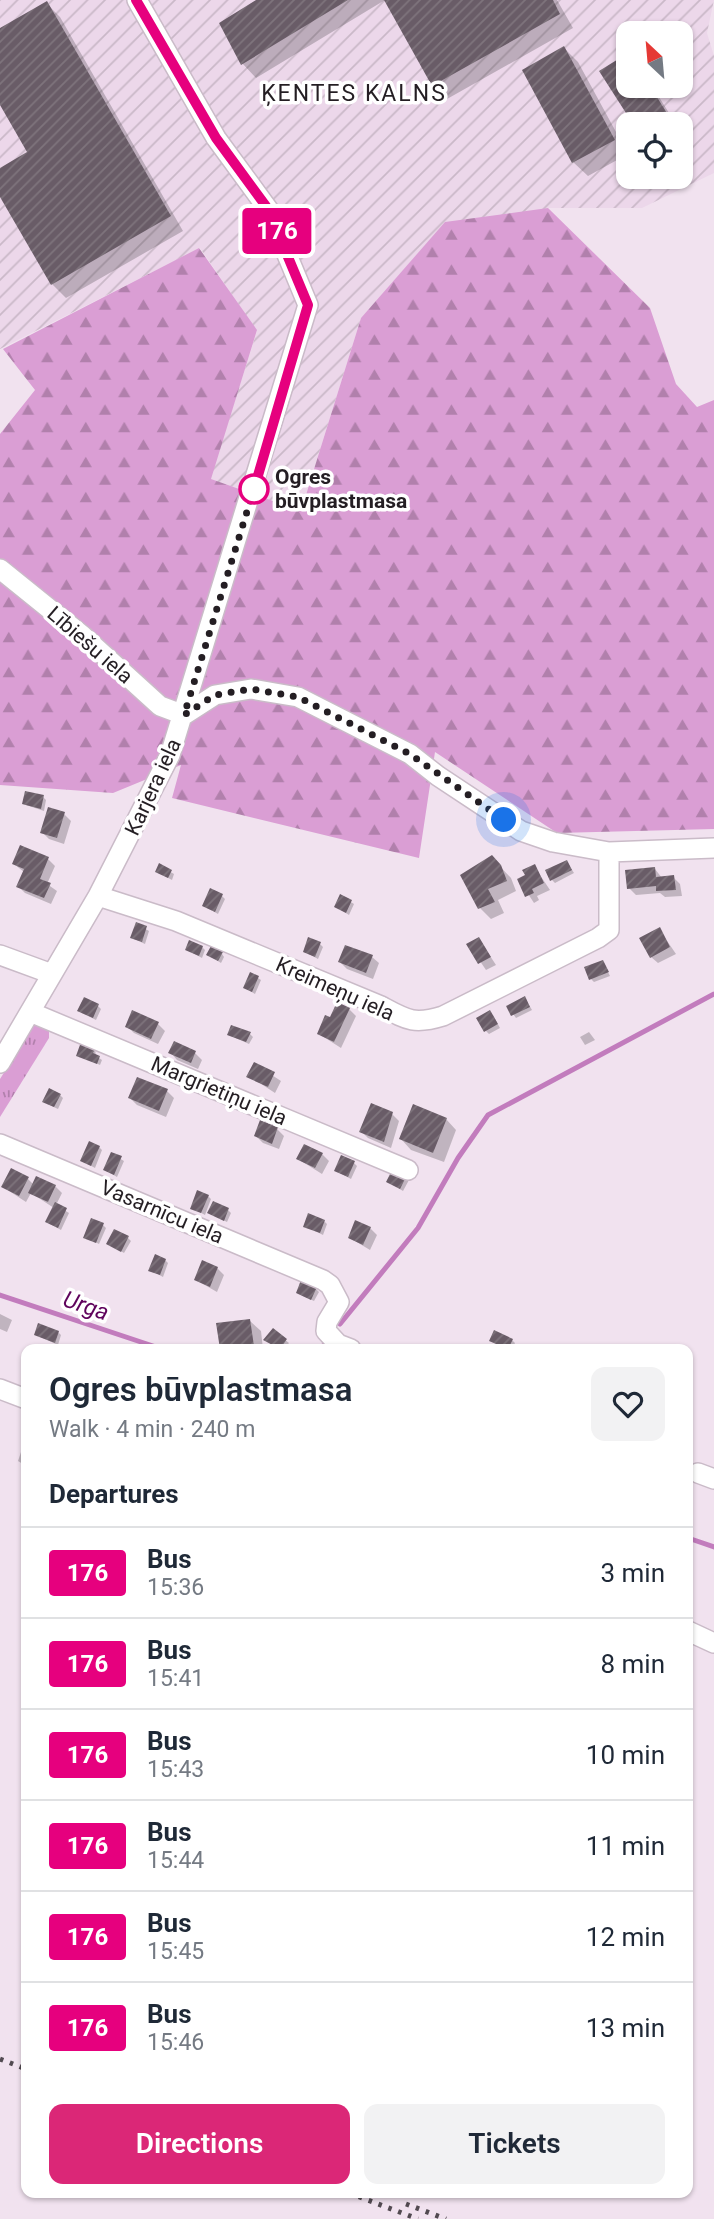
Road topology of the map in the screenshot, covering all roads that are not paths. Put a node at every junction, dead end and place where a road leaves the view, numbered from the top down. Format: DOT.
graph roads {
  1 [pos="136,0"];
  2 [pos="0,569"];
  3 [pos="184,715"];
  4 [pos="714,848"];
  5 [pos="609,852"];
  6 [pos="99,895"];
  7 [pos="0,955"];
  8 [pos="52,974"];
  9 [pos="30,1012"];
  10 [pos="0,1063"];
  11 [pos="0,1144"];
  12 [pos="408,1170"];
  13 [pos="338,1344"];
  14 [pos="0,1389"];
  15 [pos="21,1397"];
  16 [pos="693,1633"];
  17 [pos="714,1643"];
  1 -- 3 [label="street, Karjera iela"];
  2 -- 3 [label="street, Lībiešu iela"];
  3 -- 5 [label="street"];
  3 -- 6 [label="street, Karjera iela"];
  4 -- 5 [label="street"];
  5 -- 6 [label="street, Kreimeņu iela"];
  6 -- 8 [label="street, Karjera iela"];
  7 -- 8 [label="street"];
  8 -- 9 [label="street, Karjera iela"];
  9 -- 10 [label="street, Karjera iela"];
  9 -- 12 [label="street, Margrietiņu iela"];
  11 -- 13 [label="street, Vasarnīcu iela"];
  14 -- 15 [label="street"];
  16 -- 17 [label="street"];
}
